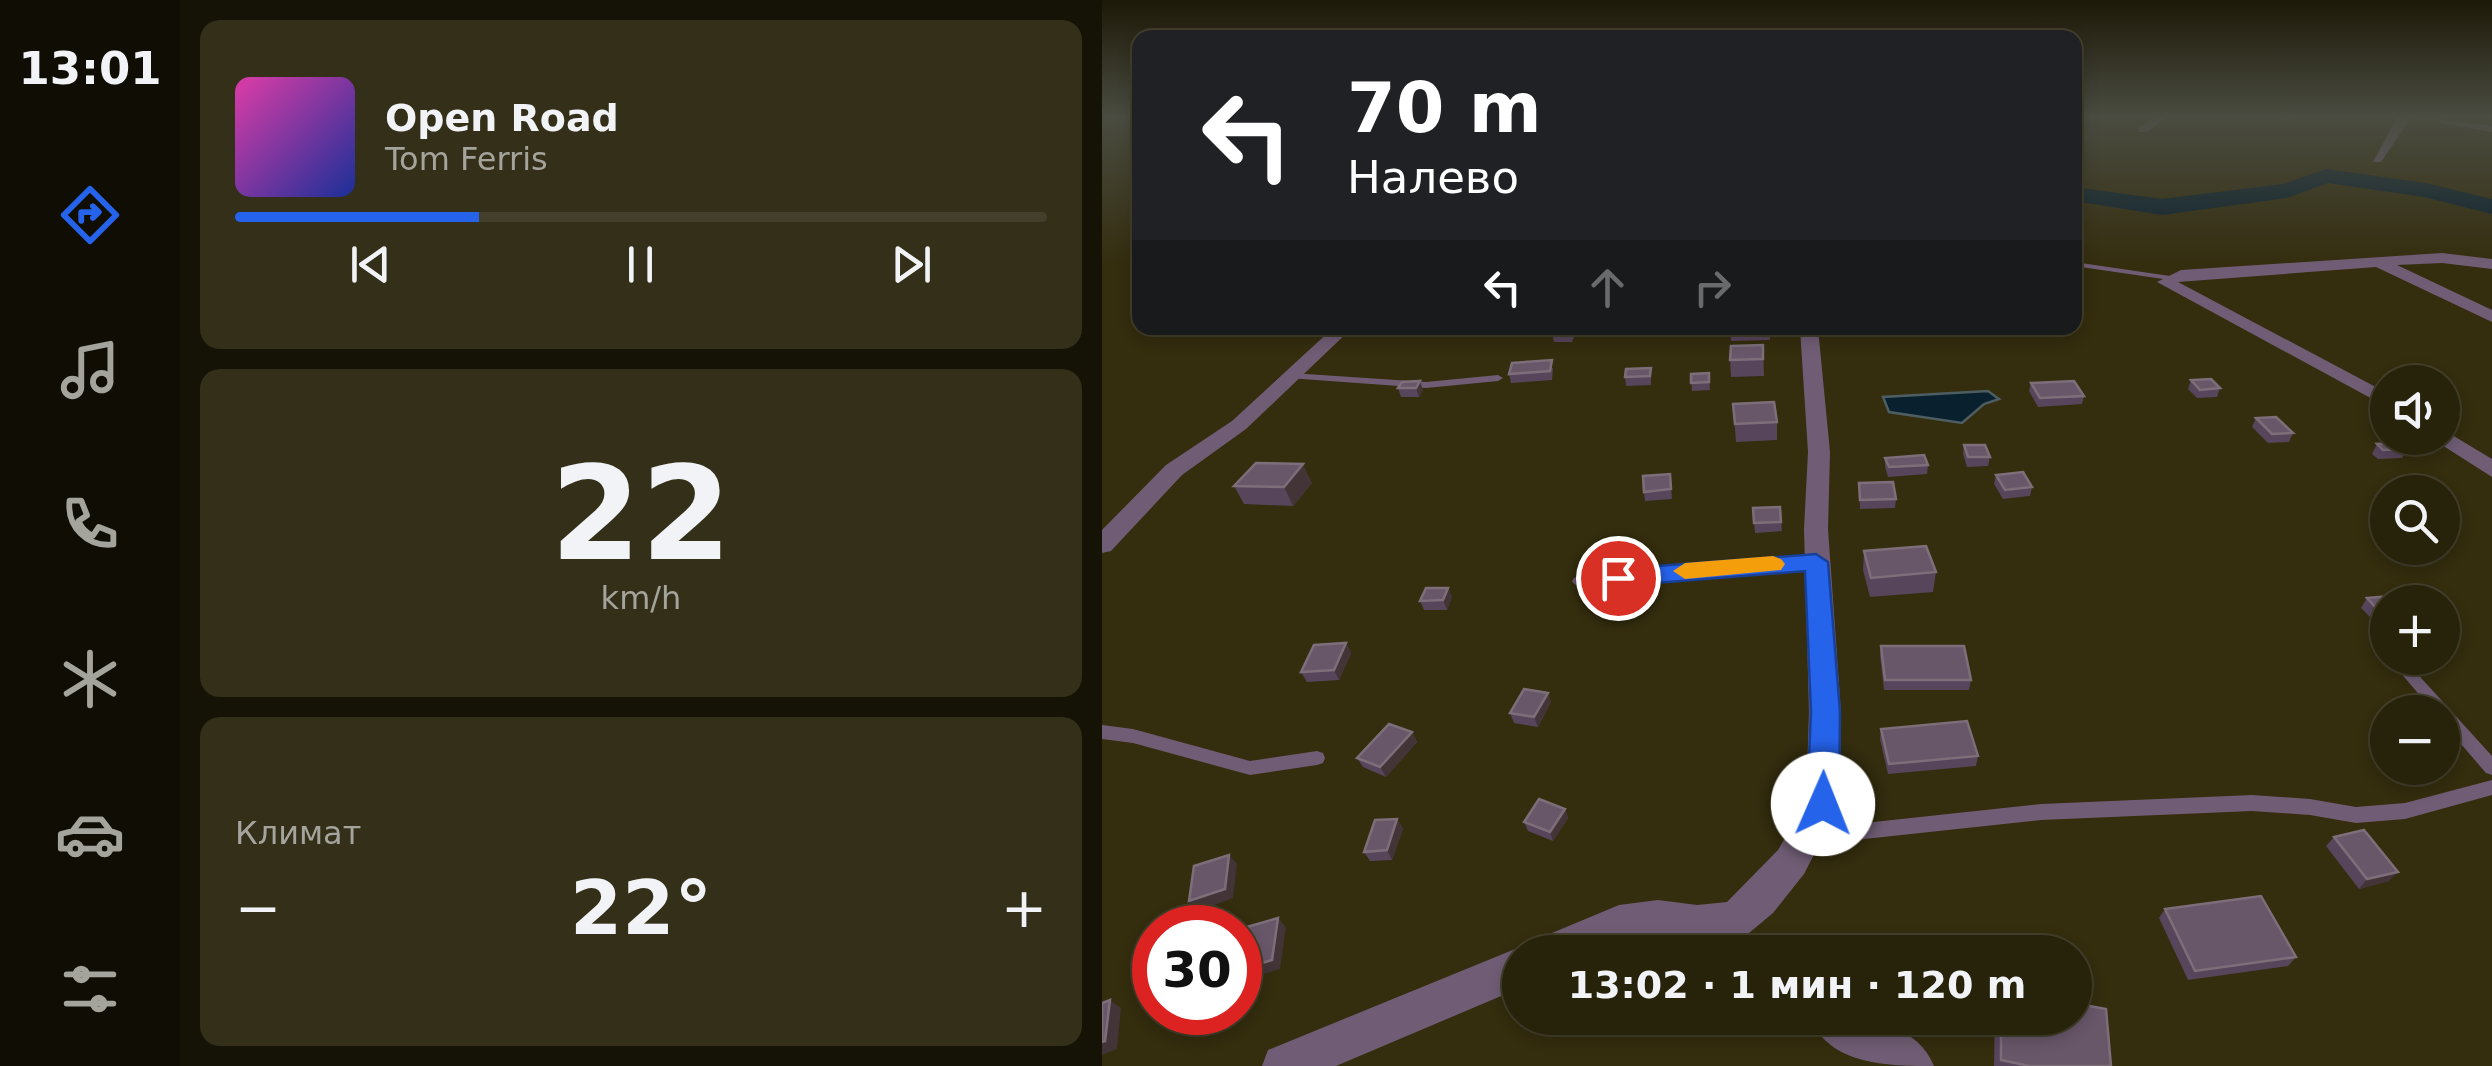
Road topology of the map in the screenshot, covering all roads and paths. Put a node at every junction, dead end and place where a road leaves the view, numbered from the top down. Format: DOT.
graph roads {
  1 [pos="2378,262"];
  2 [pos="2492,264"];
  3 [pos="2082,265"];
  4 [pos="2170,278"];
  5 [pos="2492,317"];
  6 [pos="1335,335"];
  7 [pos="1810,335"];
  8 [pos="1291,376"];
  9 [pos="1498,378"];
  10 [pos="2370,392"];
  11 [pos="2460,448"];
  12 [pos="2492,470"];
  13 [pos="1102,545"];
  14 [pos="1816,562"];
  15 [pos="1579,581"];
  16 [pos="2410,675"];
  17 [pos="1102,732"];
  18 [pos="1317,758"];
  19 [pos="2492,768"];
  20 [pos="2492,787"];
  21 [pos="1816,817"];
  22 [pos="1697,925"];
  23 [pos="1595,935"];
  24 [pos="1714,935"];
  25 [pos="1502,976"];
  26 [pos="1862,1035"];
  27 [pos="1344,1053"];
  28 [pos="1284,1066"];
  29 [pos="1912,1066"];
  1 -- 2 [label="street"];
  1 -- 4 [label="street"];
  1 -- 5 [label="street"];
  3 -- 4 [label="lane"];
  4 -- 10 [label="street"];
  6 -- 8 [label="street"];
  7 -- 14 [label="street"];
  8 -- 9 [label="lane"];
  8 -- 13 [label="street"];
  11 -- 12 [label="street"];
  14 -- 15 [label="lane"];
  14 -- 21 [label="street"];
  16 -- 19 [label="lane"];
  17 -- 18 [label="lane"];
  20 -- 21 [label="lane"];
  21 -- 22 [label="street"];
  22 -- 23 [label="street"];
  22 -- 24 [label="street"];
  25 -- 27 [label="street"];
  26 -- 29 [label="street"];
  27 -- 28 [label="street"];
}
